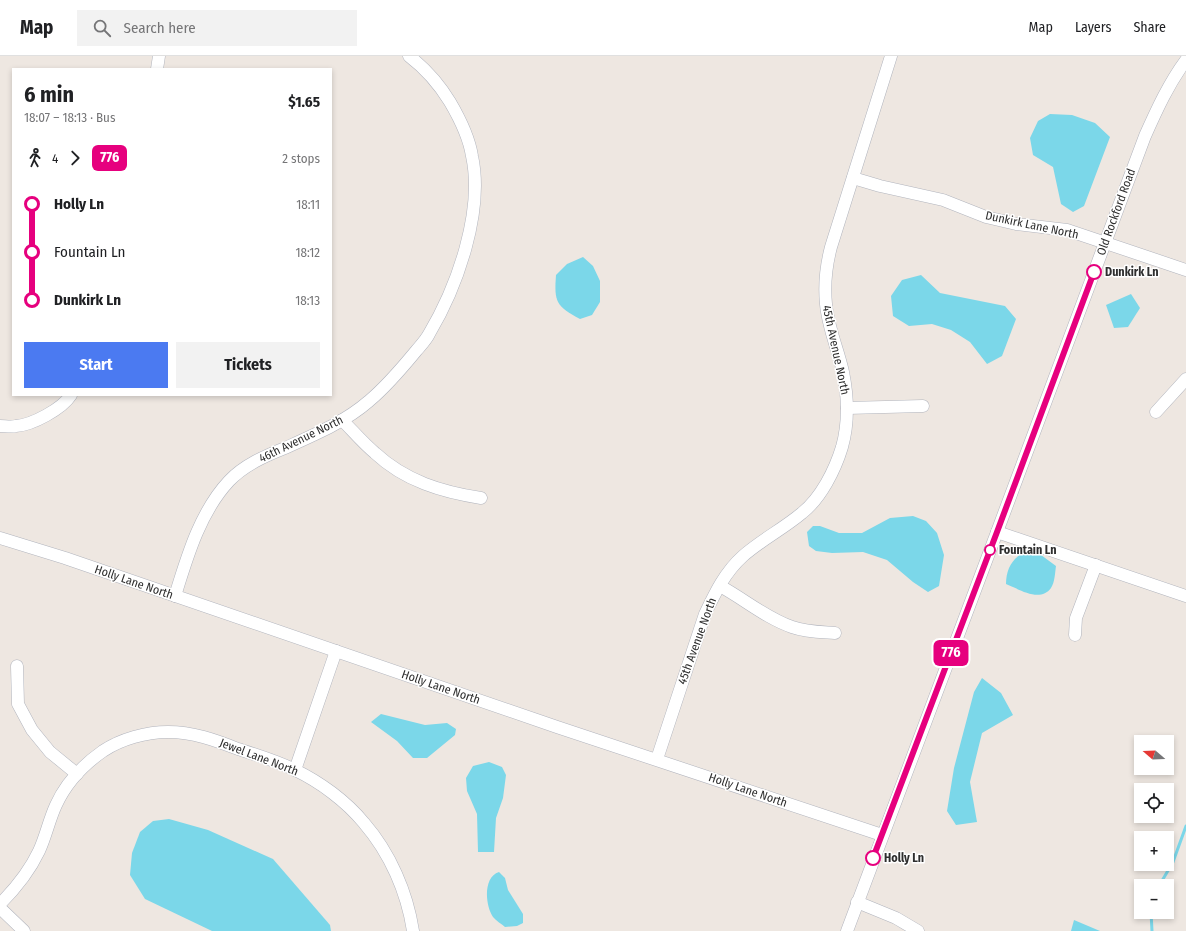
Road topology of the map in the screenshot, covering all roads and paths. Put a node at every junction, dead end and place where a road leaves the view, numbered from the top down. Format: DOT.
graph roads {
  1 [pos="159,56"];
  2 [pos="409,56"];
  3 [pos="891,56"];
  4 [pos="1186,60"];
  5 [pos="157,68"];
  6 [pos="853,178"];
  7 [pos="1105,243"];
  8 [pos="1186,270"];
  9 [pos="1186,379"];
  10 [pos="70,396"];
  11 [pos="924,406"];
  12 [pos="847,408"];
  13 [pos="1156,412"];
  14 [pos="342,420"];
  15 [pos="0,426"];
  16 [pos="481,498"];
  17 [pos="997,532"];
  18 [pos="0,538"];
  19 [pos="1096,565"];
  20 [pos="720,586"];
  21 [pos="175,596"];
  22 [pos="1186,596"];
  23 [pos="835,633"];
  24 [pos="1074,635"];
  25 [pos="336,651"];
  26 [pos="18,666"];
  27 [pos="657,760"];
  28 [pos="295,770"];
  29 [pos="77,774"];
  30 [pos="882,835"];
  31 [pos="857,902"];
  32 [pos="0,904"];
  33 [pos="0,908"];
  34 [pos="24,931"];
  35 [pos="413,931"];
  36 [pos="846,931"];
  37 [pos="918,931"];
  1 -- 5 [label="street"];
  2 -- 14 [label="street, 46th Avenue North"];
  3 -- 6 [label="street, 45th Avenue North"];
  4 -- 7 [label="street, Old Rockford Road"];
  6 -- 7 [label="street, Dunkirk Lane North"];
  6 -- 12 [label="street, 45th Avenue North"];
  7 -- 8 [label="street, Dunkirk Lane North"];
  7 -- 17 [label="street, Old Rockford Road"];
  9 -- 13 [label="street"];
  10 -- 15 [label="street"];
  11 -- 12 [label="street"];
  12 -- 20 [label="street, 45th Avenue North"];
  14 -- 16 [label="street"];
  14 -- 21 [label="street, 46th Avenue North"];
  17 -- 19 [label="street"];
  17 -- 30 [label="street, Old Rockford Road"];
  18 -- 21 [label="street, Holly Lane North"];
  19 -- 22 [label="street"];
  19 -- 24 [label="street"];
  20 -- 23 [label="street"];
  20 -- 27 [label="street, 45th Avenue North"];
  21 -- 25 [label="street, Holly Lane North"];
  25 -- 27 [label="street, Holly Lane North"];
  25 -- 28 [label="street"];
  26 -- 29 [label="street"];
  27 -- 30 [label="street, Holly Lane North"];
  28 -- 29 [label="street, Jewel Lane North"];
  28 -- 35 [label="street, Jewel Lane North"];
  29 -- 32 [label="street"];
  30 -- 31 [label="street, Old Rockford Road"];
  31 -- 36 [label="street, Old Rockford Road"];
  31 -- 37 [label="street"];
  33 -- 34 [label="street"];
}
